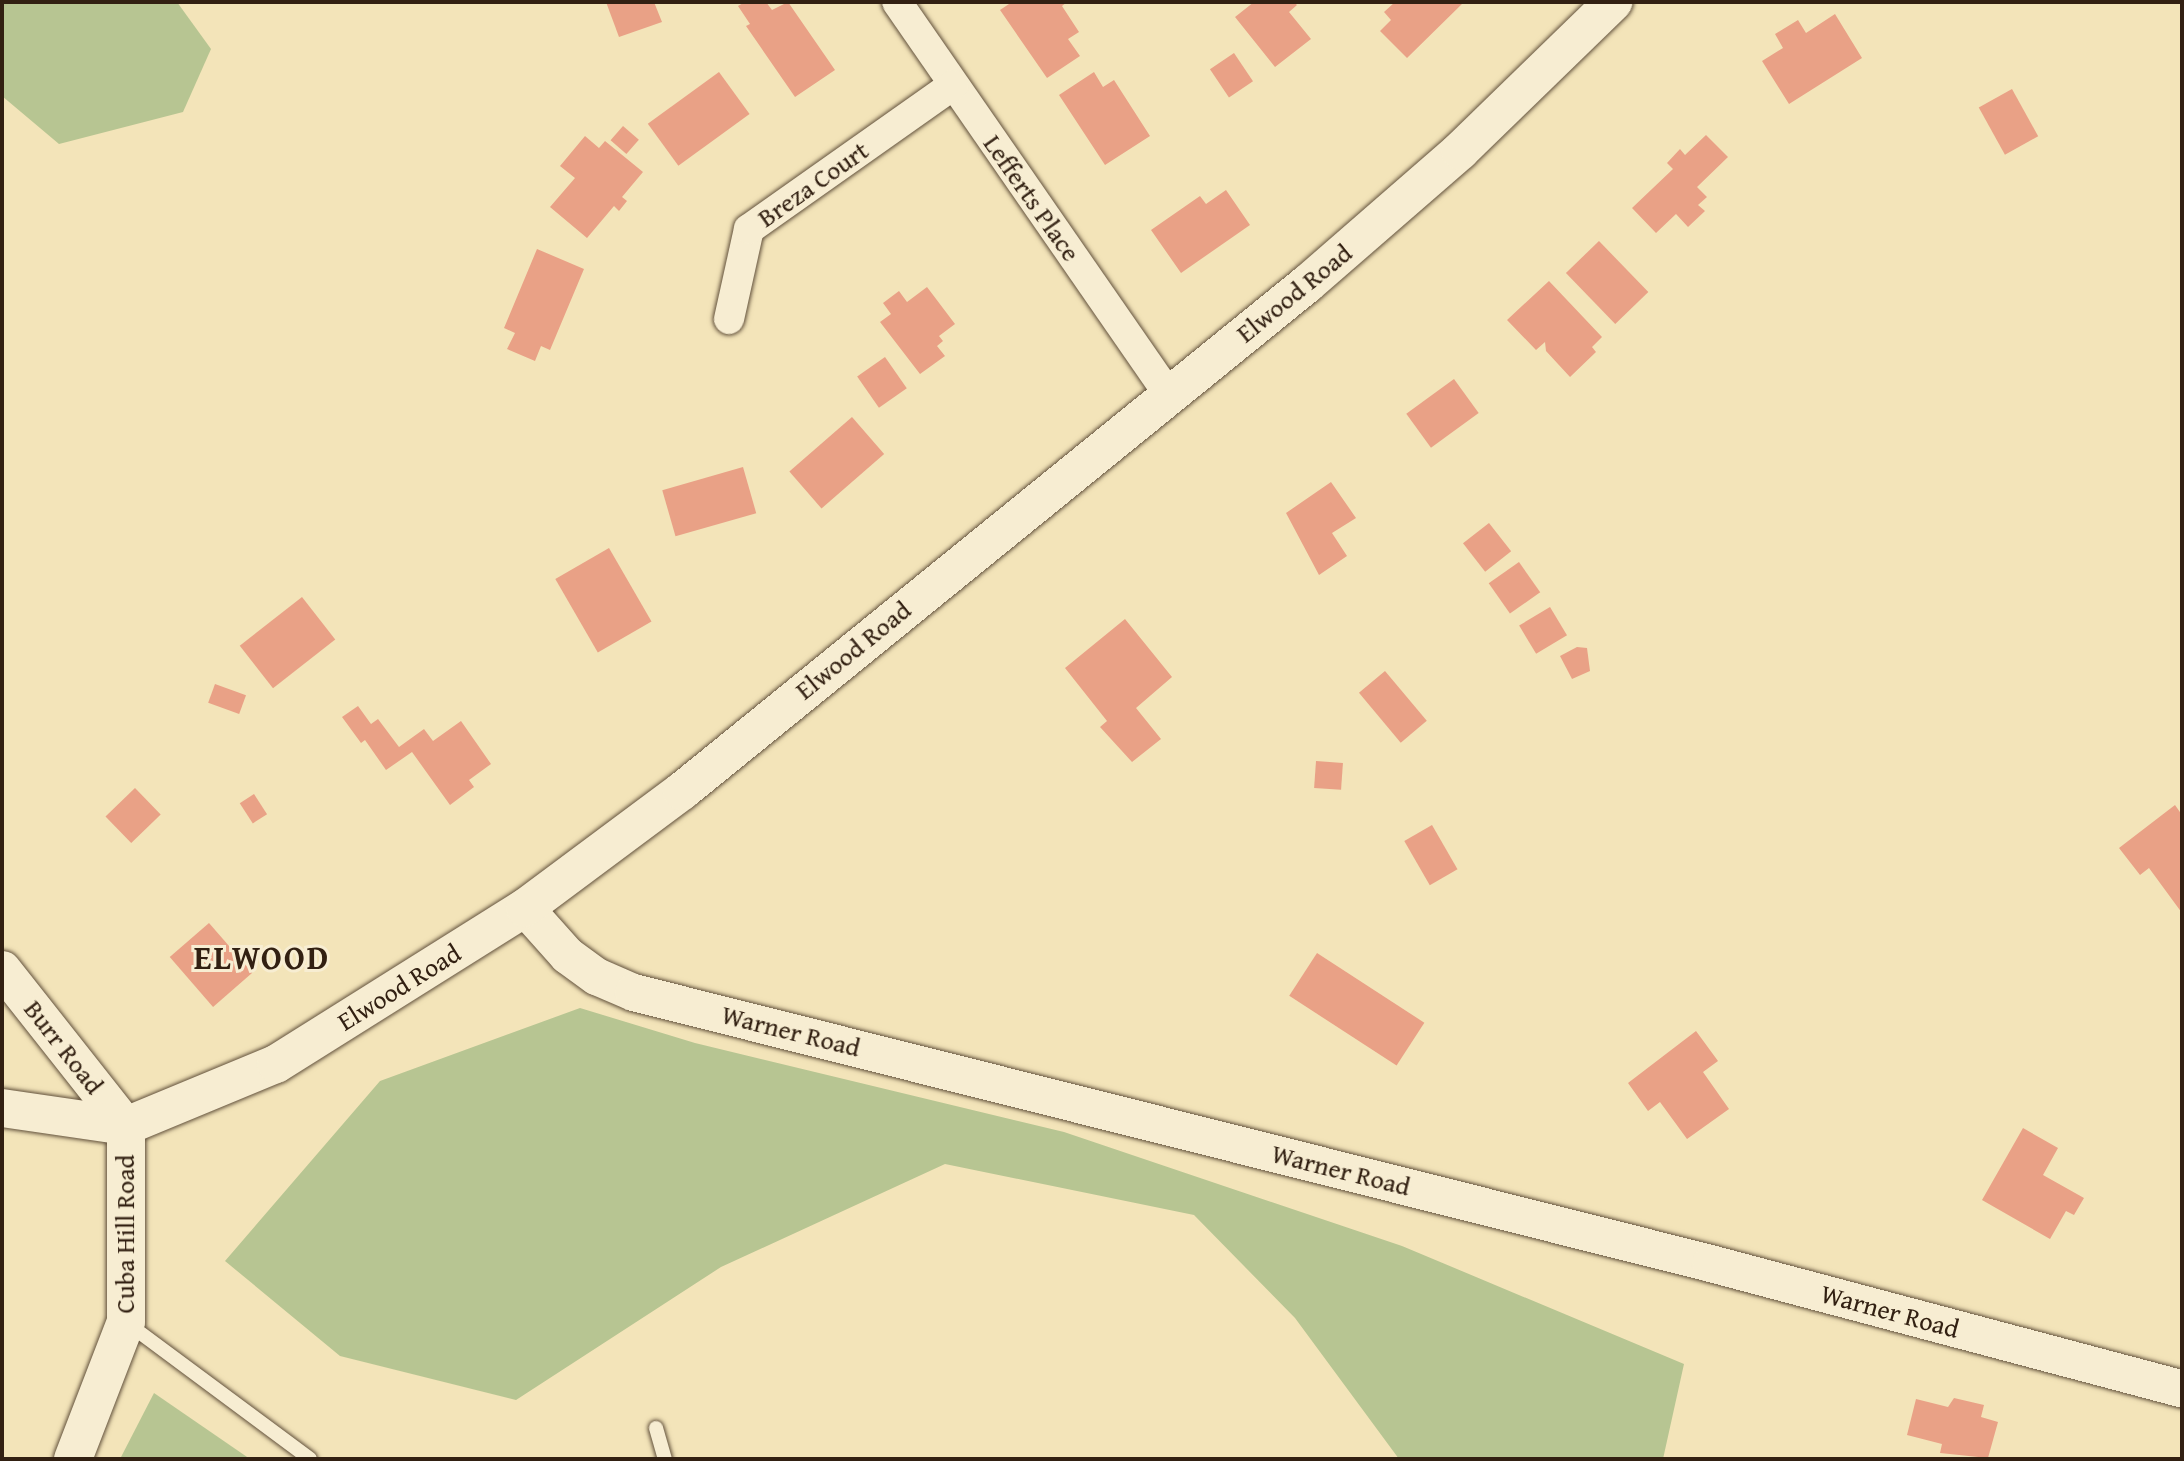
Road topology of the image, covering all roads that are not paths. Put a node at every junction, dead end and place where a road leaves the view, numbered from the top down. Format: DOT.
graph roads {
  1 [pos="897,2"];
  2 [pos="1613,2"];
  3 [pos="953,85"];
  4 [pos="729,319"];
  5 [pos="1168,393"];
  6 [pos="525,908"];
  7 [pos="2,969"];
  8 [pos="2,1108"];
  9 [pos="126,1126"];
  10 [pos="126,1322"];
  11 [pos="2182,1389"];
  12 [pos="656,1428"];
  13 [pos="73,1459"];
  14 [pos="310,1459"];
  15 [pos="665,1459"];
  1 -- 3 [label="street, Lefferts Place"];
  2 -- 5 [label="main road, Elwood Road"];
  3 -- 4 [label="street, Breza Court"];
  3 -- 5 [label="street, Lefferts Place"];
  5 -- 6 [label="main road, Elwood Road"];
  6 -- 9 [label="main road, Elwood Road"];
  6 -- 11 [label="street, Warner Road"];
  7 -- 9 [label="street, Burr Road"];
  8 -- 9 [label="main road"];
  9 -- 10 [label="main road, Cuba Hill Road"];
  10 -- 13 [label="main road, Cuba Hill Road"];
  10 -- 14 [label="lane"];
  12 -- 15 [label="lane"];
}
